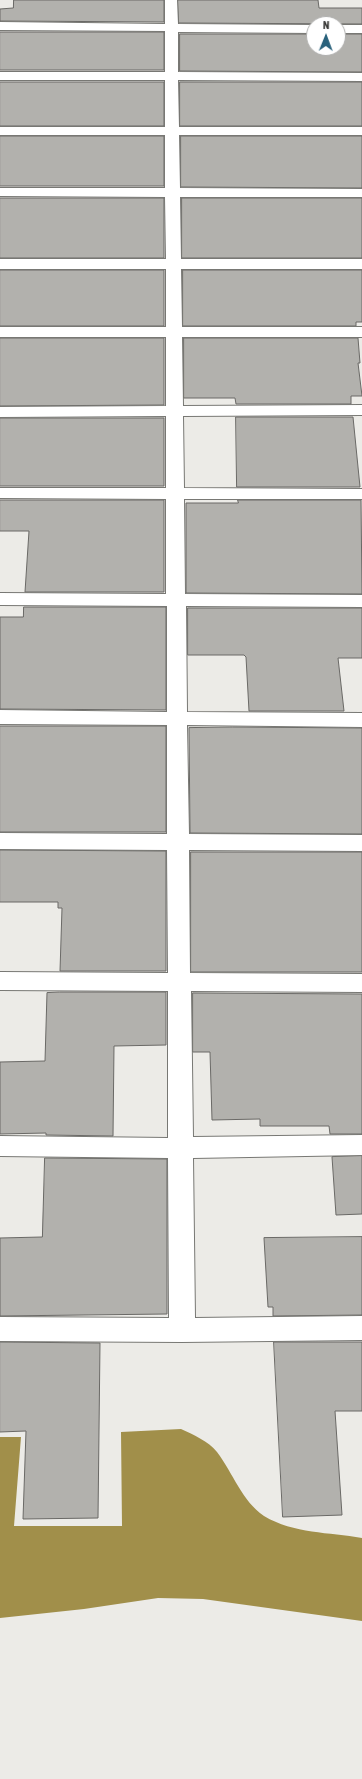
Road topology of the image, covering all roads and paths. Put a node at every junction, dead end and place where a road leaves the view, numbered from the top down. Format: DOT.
graph roads {
  1 [pos="171,0"];
  2 [pos="0,26"];
  3 [pos="171,28"];
  4 [pos="306,29"];
  5 [pos="346,29"];
  6 [pos="362,29"];
  7 [pos="0,76"];
  8 [pos="172,78"];
  9 [pos="362,78"];
  10 [pos="0,131"];
  11 [pos="362,131"];
  12 [pos="172,132"];
  13 [pos="0,192"];
  14 [pos="173,193"];
  15 [pos="362,193"];
  16 [pos="0,264"];
  17 [pos="362,264"];
  18 [pos="173,265"];
  19 [pos="0,332"];
  20 [pos="174,332"];
  21 [pos="362,332"];
  22 [pos="362,410"];
  23 [pos="175,411"];
  24 [pos="0,412"];
  25 [pos="0,493"];
  26 [pos="362,494"];
  27 [pos="175,495"];
  28 [pos="0,599"];
  29 [pos="176,602"];
  30 [pos="362,602"];
  31 [pos="0,717"];
  32 [pos="177,720"];
  33 [pos="362,720"];
  34 [pos="0,840"];
  35 [pos="178,843"];
  36 [pos="362,843"];
  37 [pos="0,981"];
  38 [pos="362,983"];
  39 [pos="180,984"];
  40 [pos="362,1145"];
  41 [pos="0,1146"];
  42 [pos="181,1148"];
  43 [pos="362,1328"];
  44 [pos="0,1329"];
  45 [pos="182,1330"];
  1 -- 3 [label="street"];
  2 -- 3 [label="street"];
  3 -- 4 [label="street"];
  3 -- 8 [label="street"];
  5 -- 6 [label="street"];
  7 -- 8 [label="street"];
  8 -- 9 [label="street"];
  8 -- 12 [label="street"];
  10 -- 12 [label="street"];
  11 -- 12 [label="street"];
  12 -- 14 [label="street"];
  13 -- 14 [label="street"];
  14 -- 15 [label="street"];
  14 -- 18 [label="street"];
  16 -- 18 [label="street"];
  17 -- 18 [label="street"];
  18 -- 20 [label="street"];
  19 -- 20 [label="street"];
  20 -- 21 [label="street"];
  20 -- 23 [label="street"];
  22 -- 23 [label="street"];
  23 -- 24 [label="street"];
  23 -- 27 [label="street"];
  25 -- 27 [label="street"];
  26 -- 27 [label="street"];
  27 -- 29 [label="street"];
  28 -- 29 [label="street"];
  29 -- 30 [label="street"];
  29 -- 32 [label="street"];
  31 -- 32 [label="street"];
  32 -- 33 [label="street"];
  32 -- 35 [label="street"];
  34 -- 35 [label="street"];
  35 -- 36 [label="street"];
  35 -- 39 [label="street"];
  37 -- 39 [label="street"];
  38 -- 39 [label="street"];
  39 -- 42 [label="street"];
  40 -- 42 [label="street"];
  41 -- 42 [label="street"];
  42 -- 45 [label="street"];
  43 -- 45 [label="street"];
  44 -- 45 [label="street"];
}
